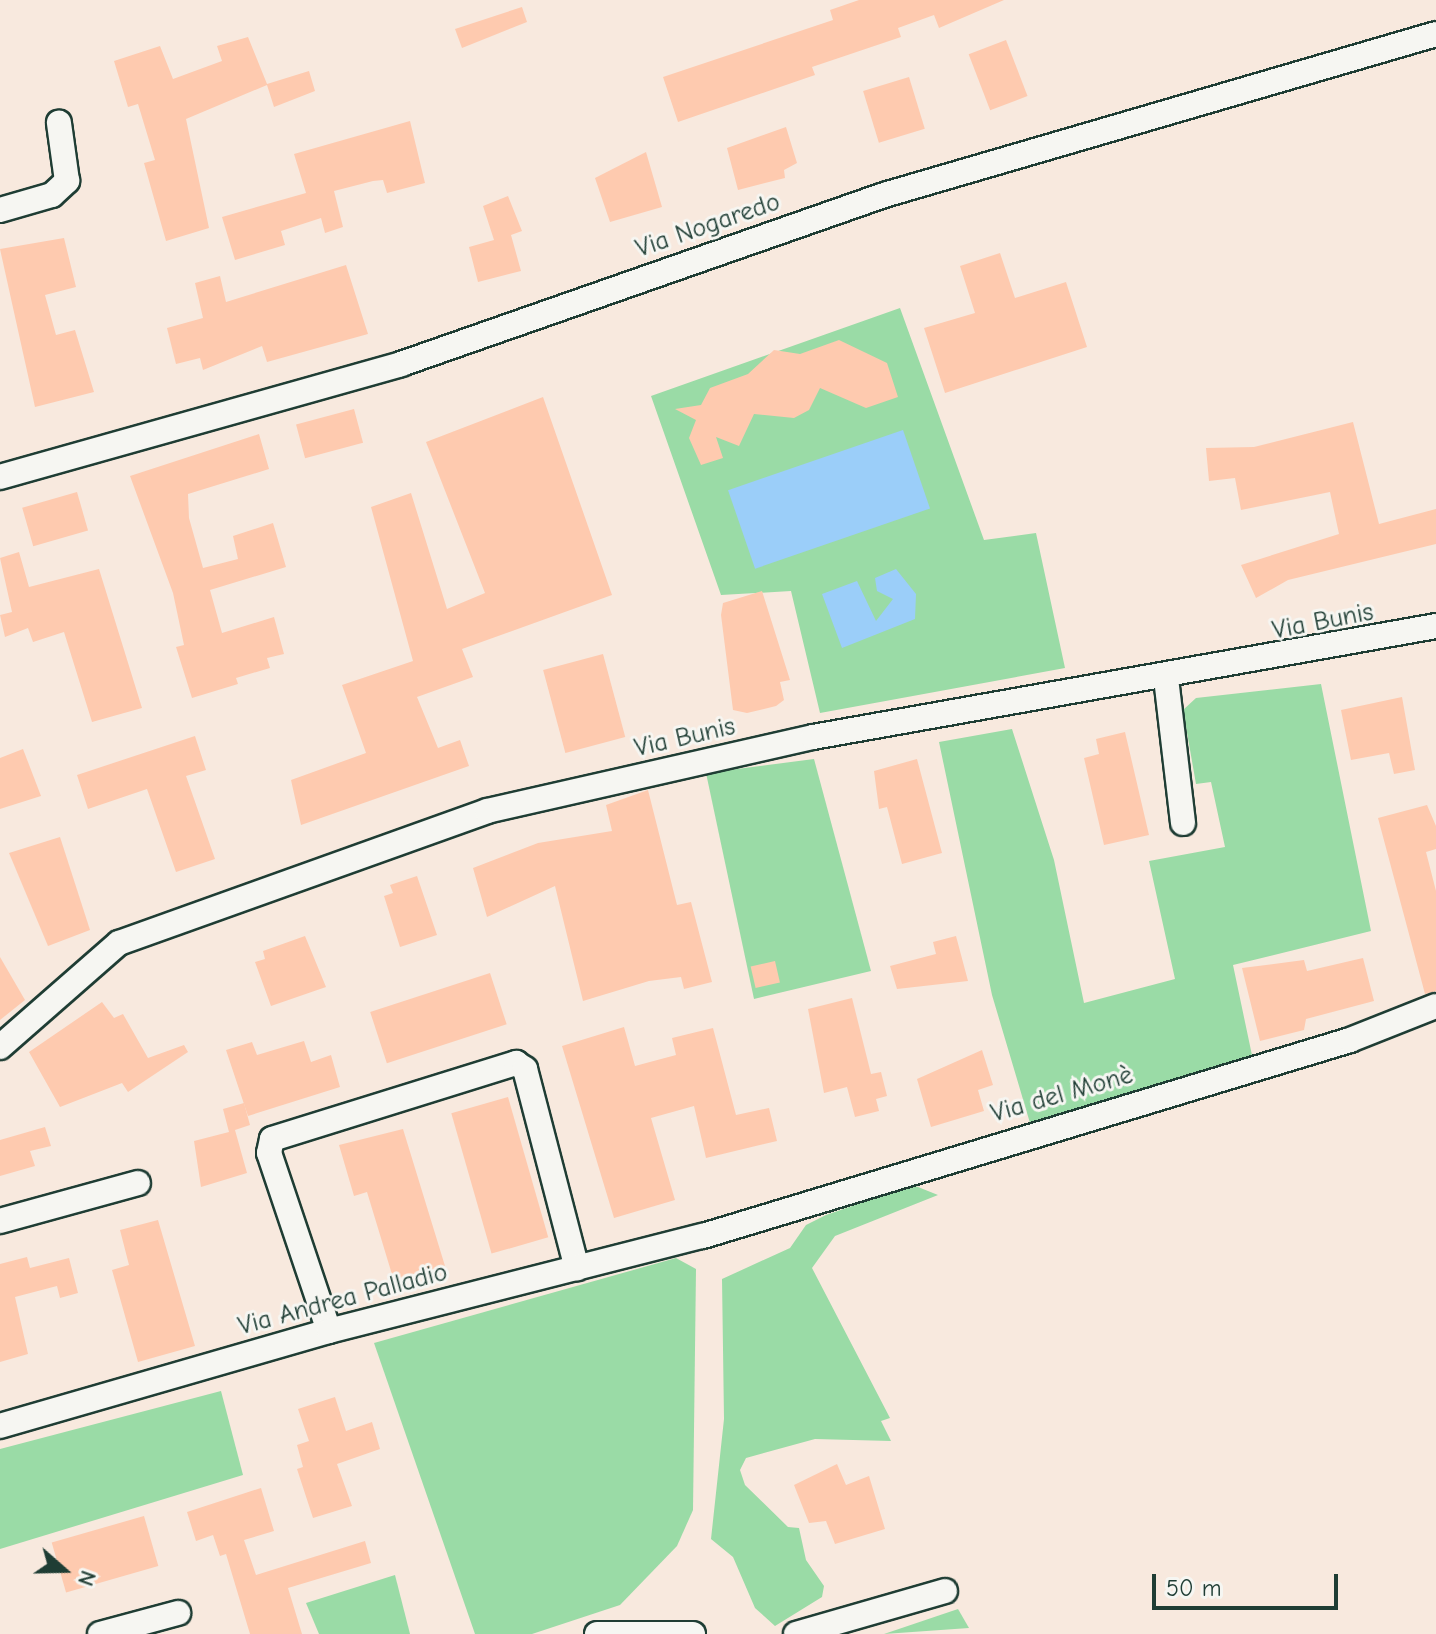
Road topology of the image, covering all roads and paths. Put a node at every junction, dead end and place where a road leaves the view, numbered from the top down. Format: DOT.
graph roads {
  1 [pos="1436,34"];
  2 [pos="59,123"];
  3 [pos="0,210"];
  4 [pos="0,477"];
  5 [pos="1436,626"];
  6 [pos="1166,678"];
  7 [pos="1183,823"];
  8 [pos="1436,1006"];
  9 [pos="0,1047"];
  10 [pos="138,1183"];
  11 [pos="0,1221"];
  12 [pos="703,1236"];
  13 [pos="577,1268"];
  14 [pos="329,1331"];
  15 [pos="0,1426"];
  16 [pos="945,1591"];
  17 [pos="178,1613"];
  18 [pos="844,1628"];
  19 [pos="600,1633"];
  20 [pos="100,1634"];
  21 [pos="693,1634"];
  22 [pos="796,1634"];
  1 -- 4 [label="street, Via Nogaredo"];
  2 -- 3 [label="street"];
  5 -- 6 [label="street, Via Bunis"];
  6 -- 7 [label="street"];
  6 -- 9 [label="street, Via Bunis"];
  8 -- 12 [label="street, Via del Monè"];
  10 -- 11 [label="street"];
  12 -- 13 [label="street, Via Andrea Palladio"];
  13 -- 14 [label="street, Via Andrea Palladio"];
  13 -- 14 [label="street"];
  14 -- 15 [label="street, Via Andrea Palladio"];
  16 -- 18 [label="street"];
  17 -- 20 [label="street"];
  18 -- 22 [label="street"];
  19 -- 21 [label="street"];
}
